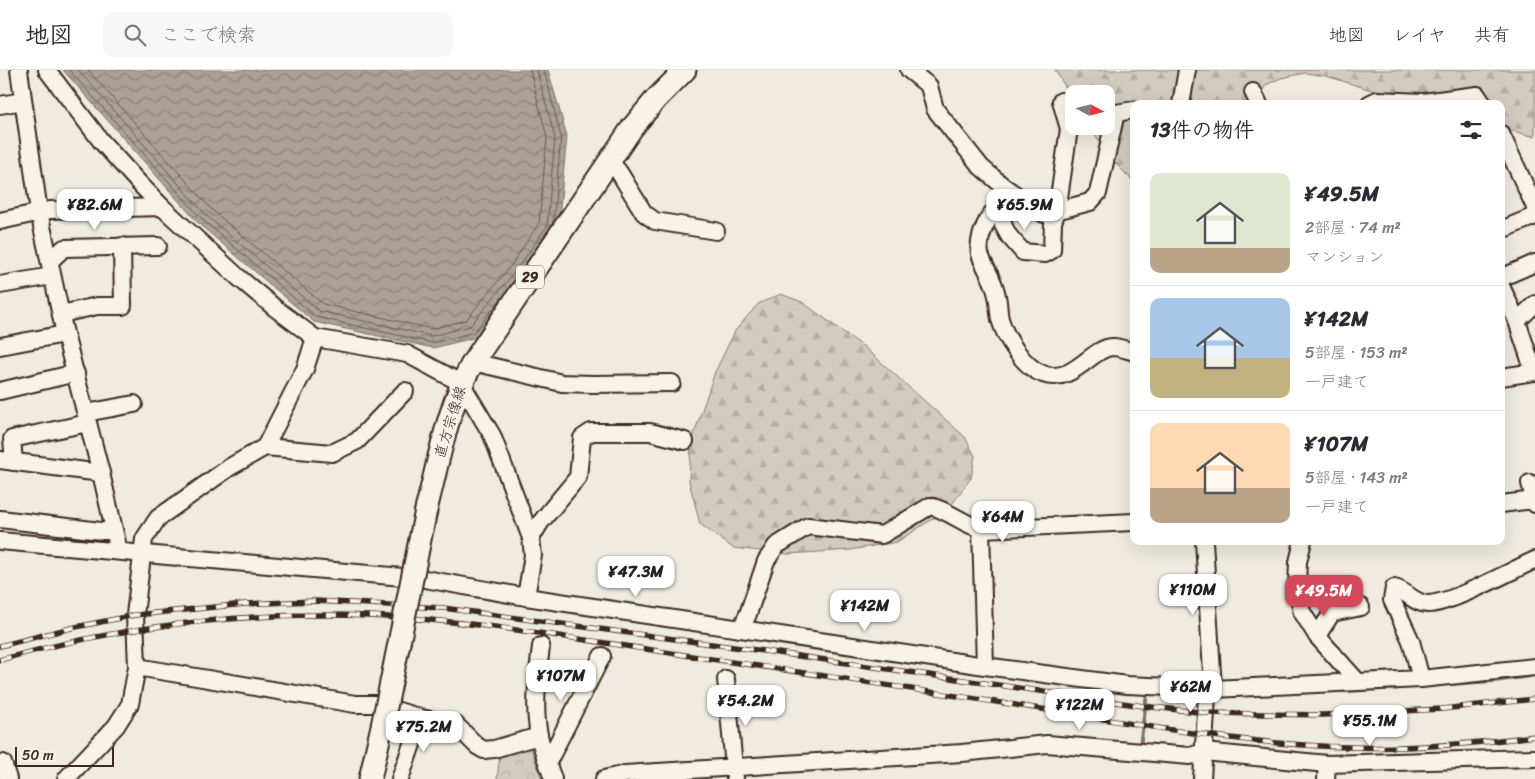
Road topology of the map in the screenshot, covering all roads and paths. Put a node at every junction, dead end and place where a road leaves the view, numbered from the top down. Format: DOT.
graph roads {
  1 [pos="19,70"];
  2 [pos="47,70"];
  3 [pos="685,70"];
  4 [pos="909,70"];
  5 [pos="1187,70"];
  6 [pos="1182,100"];
  7 [pos="1438,100"];
  8 [pos="1480,100"];
  9 [pos="22,101"];
  10 [pos="1062,101"];
  11 [pos="0,105"];
  12 [pos="1130,109"];
  13 [pos="1505,143"];
  14 [pos="610,161"];
  15 [pos="1003,186"];
  16 [pos="1003,205"];
  17 [pos="162,207"];
  18 [pos="1535,207"];
  19 [pos="1057,211"];
  20 [pos="39,212"];
  21 [pos="1535,216"];
  22 [pos="0,221"];
  23 [pos="1505,228"];
  24 [pos="716,231"];
  25 [pos="122,246"];
  26 [pos="158,246"];
  27 [pos="1535,263"];
  28 [pos="51,268"];
  29 [pos="1505,276"];
  30 [pos="0,285"];
  31 [pos="1505,294"];
  32 [pos="1535,304"];
  33 [pos="61,314"];
  34 [pos="1517,320"];
  35 [pos="65,334"];
  36 [pos="315,338"];
  37 [pos="0,346"];
  38 [pos="1130,351"];
  39 [pos="473,362"];
  40 [pos="1534,372"];
  41 [pos="76,373"];
  42 [pos="1505,376"];
  43 [pos="461,383"];
  44 [pos="672,383"];
  45 [pos="0,391"];
  46 [pos="405,391"];
  47 [pos="134,404"];
  48 [pos="87,418"];
  49 [pos="685,441"];
  50 [pos="266,447"];
  51 [pos="7,461"];
  52 [pos="101,473"];
  53 [pos="1530,484"];
  54 [pos="1534,502"];
  55 [pos="1505,504"];
  56 [pos="0,519"];
  57 [pos="1130,522"];
  58 [pos="981,529"];
  59 [pos="114,531"];
  60 [pos="531,538"];
  61 [pos="0,541"];
  62 [pos="1204,545"];
  63 [pos="1302,545"];
  64 [pos="119,551"];
  65 [pos="141,554"];
  66 [pos="1535,560"];
  67 [pos="526,597"];
  68 [pos="1361,606"];
  69 [pos="741,629"];
  70 [pos="1317,636"];
  71 [pos="541,646"];
  72 [pos="602,656"];
  73 [pos="985,666"];
  74 [pos="137,667"];
  75 [pos="1535,667"];
  76 [pos="726,678"];
  77 [pos="1421,679"];
  78 [pos="1357,681"];
  79 [pos="1213,689"];
  80 [pos="420,718"];
  81 [pos="539,736"];
  82 [pos="1204,752"];
  83 [pos="1535,758"];
  84 [pos="548,762"];
  85 [pos="3,763"];
  86 [pos="1326,771"];
  87 [pos="734,773"];
  88 [pos="8,779"];
  89 [pos="66,779"];
  90 [pos="370,779"];
  91 [pos="400,779"];
  92 [pos="553,779"];
  93 [pos="604,779"];
  94 [pos="1202,779"];
  1 -- 9 [label="street"];
  2 -- 17 [label="street"];
  3 -- 14 [label="main road, 直方宗像線 / 29"];
  4 -- 15 [label="street"];
  5 -- 6 [label="street"];
  7 -- 8 [label="street"];
  9 -- 11 [label="street"];
  9 -- 20 [label="street"];
  10 -- 19 [label="street"];
  12 -- 19 [label="street"];
  13 -- 18 [label="street"];
  14 -- 24 [label="street"];
  14 -- 39 [label="main road, 直方宗像線 / 29"];
  15 -- 16 [label="street"];
  15 -- 19 [label="street"];
  16 -- 19 [label="street"];
  16 -- 38 [label="street"];
  17 -- 20 [label="street"];
  17 -- 36 [label="street"];
  20 -- 22 [label="street"];
  20 -- 28 [label="street"];
  21 -- 23 [label="street"];
  25 -- 26 [label="street"];
  25 -- 28 [label="street"];
  25 -- 33 [label="street"];
  27 -- 29 [label="street"];
  28 -- 30 [label="street"];
  28 -- 33 [label="street"];
  31 -- 34 [label="street"];
  32 -- 34 [label="street"];
  33 -- 35 [label="street"];
  34 -- 40 [label="street"];
  35 -- 37 [label="street"];
  35 -- 41 [label="street"];
  36 -- 43 [label="street"];
  36 -- 50 [label="street"];
  39 -- 43 [label="main road, 直方宗像線 / 29"];
  39 -- 44 [label="street"];
  40 -- 42 [label="street"];
  41 -- 45 [label="street"];
  41 -- 48 [label="street"];
  43 -- 60 [label="street"];
  43 -- 90 [label="main road, 直方宗像線 / 29, bridge"];
  46 -- 50 [label="street"];
  47 -- 48 [label="street"];
  48 -- 51 [label="street"];
  48 -- 52 [label="street"];
  49 -- 60 [label="street"];
  50 -- 65 [label="street"];
  51 -- 52 [label="street"];
  52 -- 59 [label="street"];
  53 -- 54 [label="street"];
  54 -- 55 [label="street"];
  56 -- 59 [label="street"];
  57 -- 58 [label="street"];
  58 -- 69 [label="street"];
  58 -- 73 [label="street"];
  59 -- 64 [label="street"];
  60 -- 67 [label="street"];
  61 -- 64 [label="street"];
  62 -- 79 [label="street"];
  63 -- 70 [label="street"];
  64 -- 65 [label="street"];
  65 -- 67 [label="street"];
  65 -- 74 [label="street"];
  66 -- 77 [label="street"];
  67 -- 69 [label="street"];
  68 -- 70 [label="street"];
  69 -- 73 [label="street"];
  70 -- 78 [label="street"];
  71 -- 81 [label="street"];
  72 -- 84 [label="street"];
  73 -- 79 [label="street"];
  74 -- 80 [label="street"];
  74 -- 89 [label="street"];
  75 -- 77 [label="street"];
  76 -- 87 [label="street"];
  77 -- 78 [label="street"];
  78 -- 79 [label="street"];
  79 -- 82 [label="street"];
  80 -- 81 [label="street"];
  80 -- 91 [label="street"];
  81 -- 84 [label="street"];
  82 -- 86 [label="street"];
  82 -- 87 [label="street"];
  82 -- 94 [label="street"];
  83 -- 86 [label="street"];
  84 -- 92 [label="street"];
  85 -- 88 [label="street"];
  87 -- 93 [label="street"];
}
